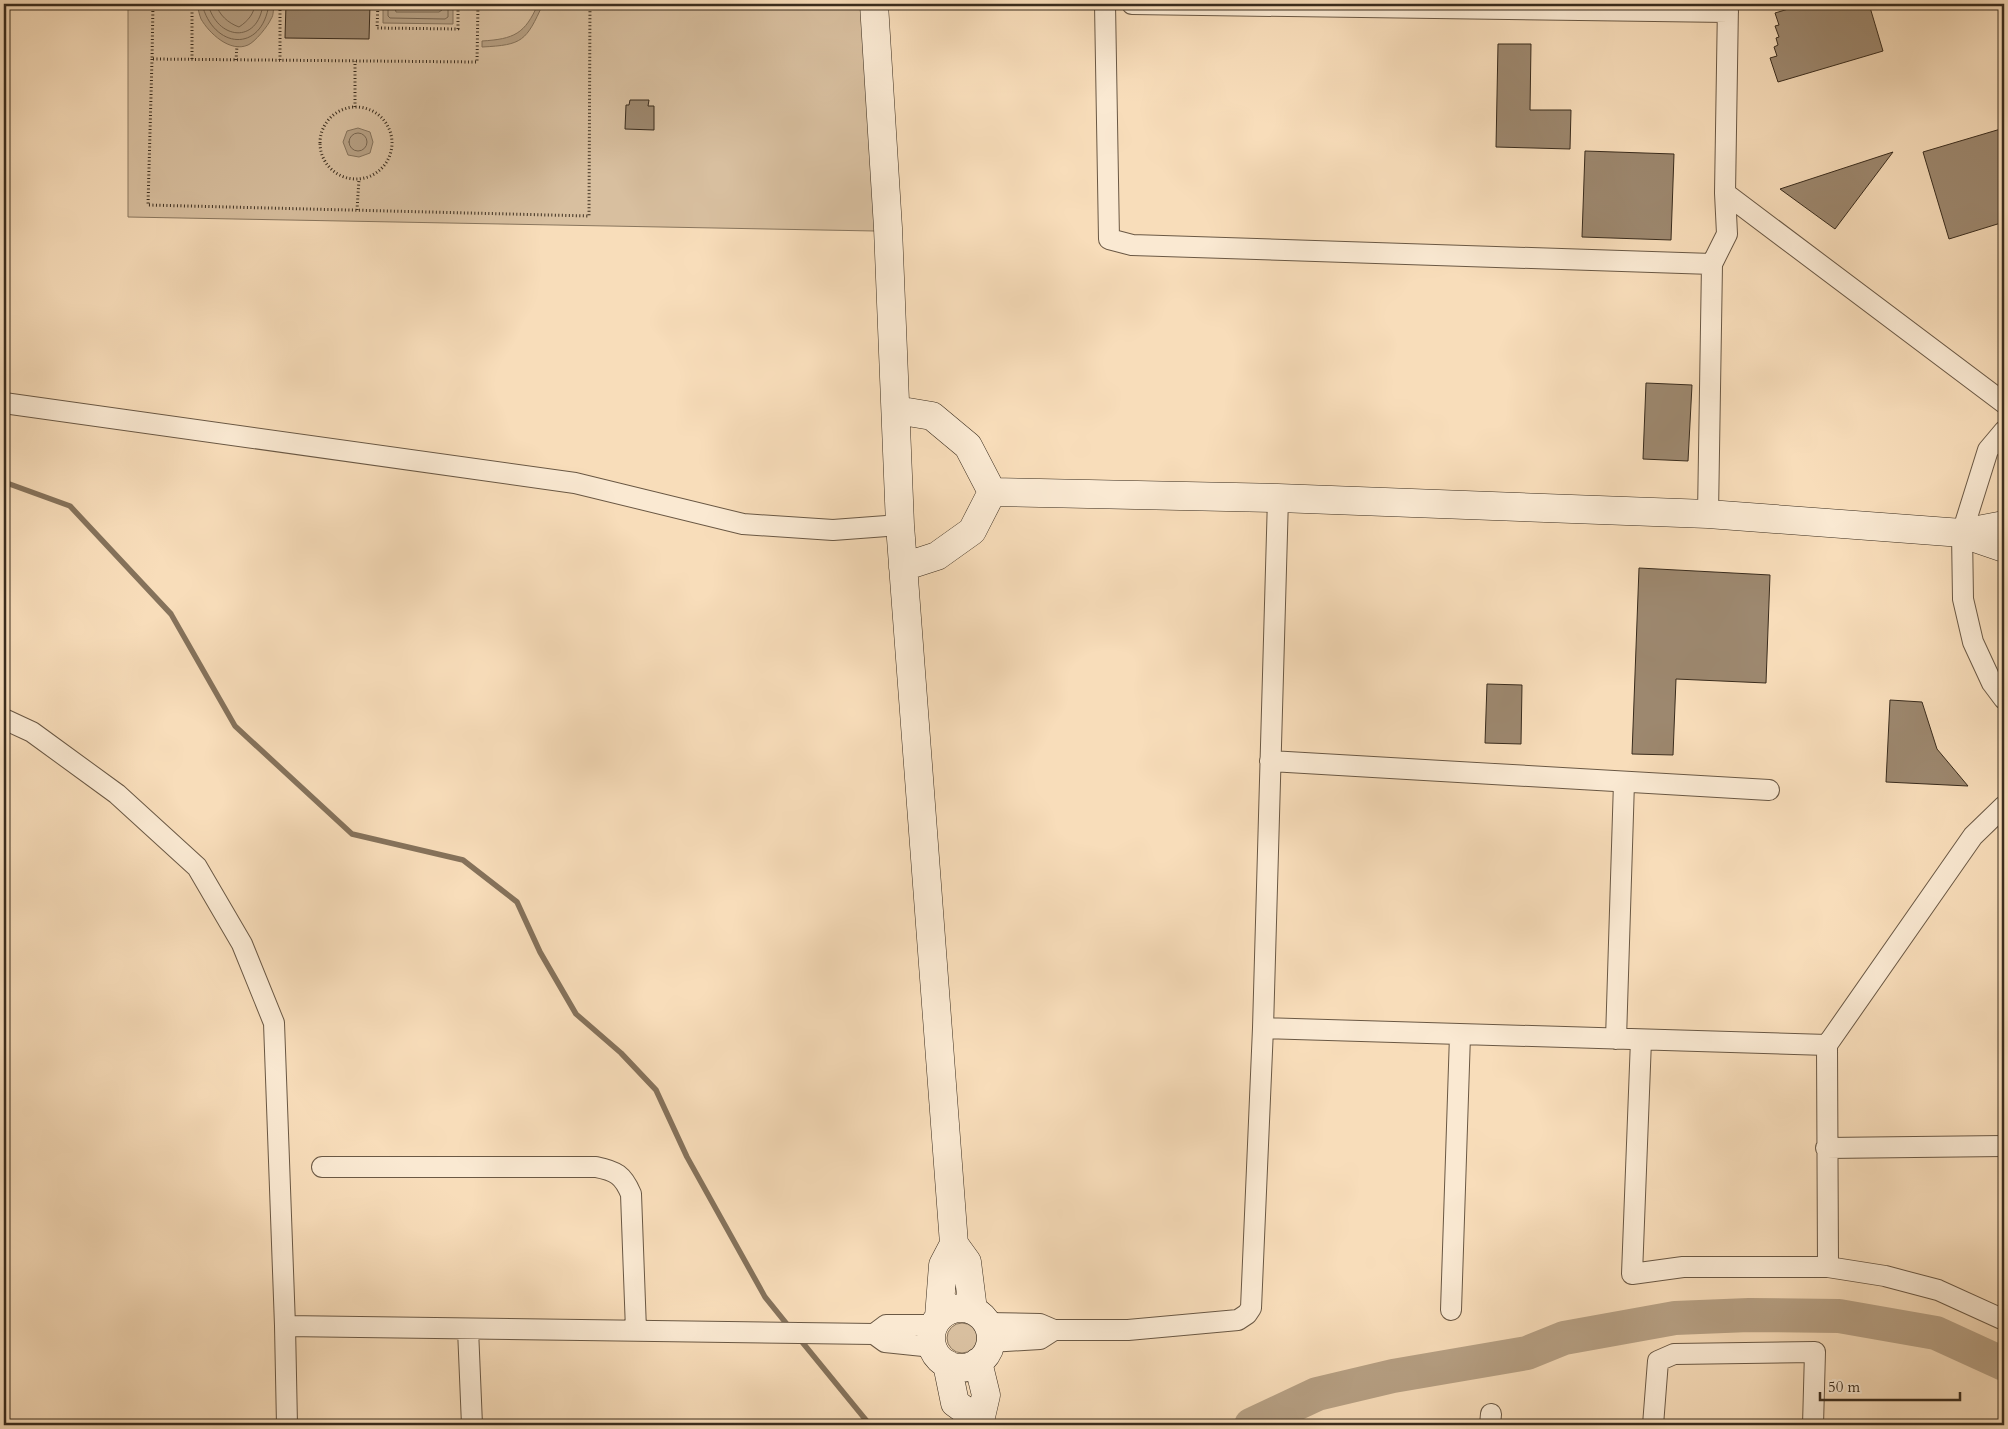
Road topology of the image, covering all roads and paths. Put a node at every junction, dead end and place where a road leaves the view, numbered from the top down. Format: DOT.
graph roads {
  1 [pos="153,4"];
  2 [pos="192,4"];
  3 [pos="280,4"];
  4 [pos="378,4"];
  5 [pos="458,4"];
  6 [pos="478,4"];
  7 [pos="590,4"];
  8 [pos="874,4"];
  9 [pos="1105,4"];
  10 [pos="1132,4"];
  11 [pos="1728,8"];
  12 [pos="237,46"];
  13 [pos="152,59"];
  14 [pos="192,59"];
  15 [pos="236,60"];
  16 [pos="280,60"];
  17 [pos="355,61"];
  18 [pos="355,107"];
  19 [pos="359,179"];
  20 [pos="1725,193"];
  21 [pos="357,210"];
  22 [pos="1712,264"];
  23 [pos="4,403"];
  24 [pos="2004,403"];
  25 [pos="896,410"];
  26 [pos="2004,431"];
  27 [pos="992,492"];
  28 [pos="1278,498"];
  29 [pos="1708,514"];
  30 [pos="900,525"];
  31 [pos="2004,526"];
  32 [pos="1962,533"];
  33 [pos="2004,548"];
  34 [pos="903,567"];
  35 [pos="2004,699"];
  36 [pos="4,719"];
  37 [pos="1270,761"];
  38 [pos="1624,782"];
  39 [pos="1769,790"];
  40 [pos="2004,806"];
  41 [pos="1263,1028"];
  42 [pos="1460,1034"];
  43 [pos="1616,1039"];
  44 [pos="1641,1040"];
  45 [pos="1827,1045"];
  46 [pos="2004,1146"];
  47 [pos="1826,1148"];
  48 [pos="322,1167"];
  49 [pos="954,1244"];
  50 [pos="1828,1267"];
  51 [pos="1451,1310"];
  52 [pos="2004,1320"];
  53 [pos="285,1326"];
  54 [pos="468,1330"];
  55 [pos="636,1330"];
  56 [pos="982,1334"];
  57 [pos="938,1338"];
  58 [pos="981,1423"];
  59 [pos="286,1425"];
  60 [pos="472,1425"];
  61 [pos="1652,1425"];
  62 [pos="1813,1425"];
  1 -- 13 [label="path"];
  2 -- 14 [label="path"];
  3 -- 16 [label="path"];
  4 -- 5 [label="path"];
  6 -- 17 [label="path"];
  7 -- 21 [label="path"];
  8 -- 25 [label="main road"];
  9 -- 22 [label="street"];
  10 -- 11 [label="street"];
  11 -- 20 [label="street"];
  12 -- 15 [label="path"];
  13 -- 14 [label="path"];
  13 -- 21 [label="path"];
  14 -- 15 [label="path"];
  15 -- 16 [label="path"];
  16 -- 17 [label="path"];
  17 -- 18 [label="path"];
  18 -- 19 [label="path"];
  18 -- 19 [label="path"];
  19 -- 21 [label="path"];
  20 -- 22 [label="street"];
  20 -- 24 [label="street"];
  22 -- 29 [label="street"];
  23 -- 30 [label="street"];
  25 -- 27 [label="main road"];
  25 -- 30 [label="main road"];
  26 -- 32 [label="street"];
  27 -- 28 [label="main road"];
  27 -- 34 [label="main road"];
  28 -- 29 [label="main road"];
  28 -- 37 [label="street"];
  29 -- 32 [label="main road"];
  30 -- 34 [label="main road"];
  31 -- 32 [label="main road"];
  32 -- 33 [label="main road"];
  32 -- 35 [label="street"];
  34 -- 49 [label="main road"];
  36 -- 53 [label="street"];
  37 -- 38 [label="street"];
  37 -- 41 [label="street"];
  38 -- 39 [label="street"];
  38 -- 43 [label="street"];
  40 -- 45 [label="street"];
  41 -- 42 [label="street"];
  41 -- 56 [label="street"];
  42 -- 43 [label="street"];
  42 -- 51 [label="street"];
  43 -- 44 [label="street"];
  44 -- 45 [label="street"];
  44 -- 50 [label="street"];
  45 -- 47 [label="street"];
  46 -- 47 [label="street"];
  47 -- 50 [label="street"];
  48 -- 55 [label="street"];
  49 -- 56 [label="main road"];
  49 -- 57 [label="main road"];
  50 -- 52 [label="street"];
  53 -- 54 [label="street"];
  53 -- 59 [label="street"];
  54 -- 55 [label="street"];
  54 -- 60 [label="street"];
  55 -- 57 [label="street"];
  56 -- 57 [label="main road"];
  56 -- 57 [label="main road"];
  56 -- 58 [label="main road"];
  57 -- 58 [label="main road"];
  61 -- 62 [label="street"];
}
